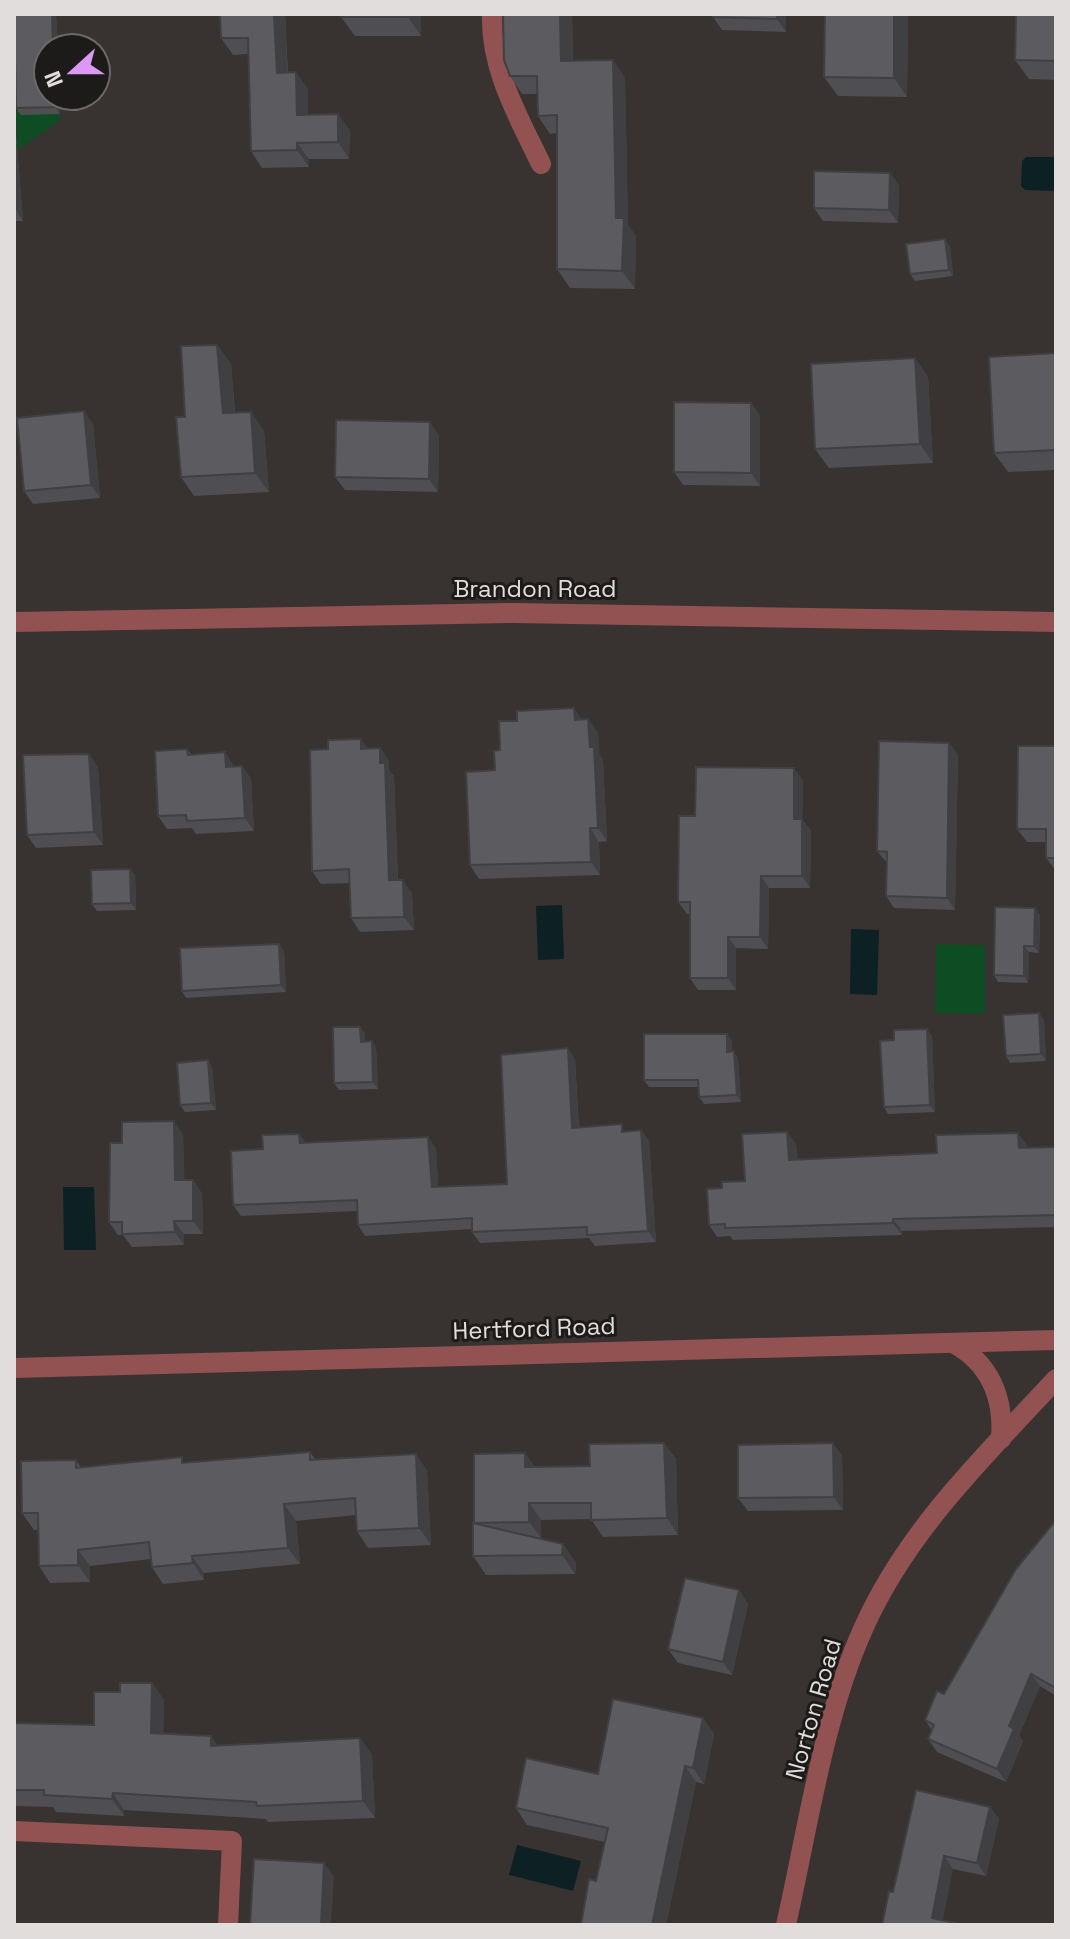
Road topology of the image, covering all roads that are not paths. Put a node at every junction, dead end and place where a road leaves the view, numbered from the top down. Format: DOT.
graph roads {
  1 [pos="492,14"];
  2 [pos="541,164"];
  3 [pos="14,622"];
  4 [pos="1056,622"];
  5 [pos="1056,1340"];
  6 [pos="953,1343"];
  7 [pos="14,1368"];
  8 [pos="1056,1379"];
  9 [pos="1001,1439"];
  10 [pos="14,1831"];
  11 [pos="228,1925"];
  12 [pos="786,1925"];
  1 -- 2 [label="street"];
  3 -- 4 [label="street, Brandon Road"];
  5 -- 6 [label="street, Hertford Road"];
  6 -- 7 [label="street, Hertford Road"];
  6 -- 9 [label="street"];
  8 -- 9 [label="street, Norton Road"];
  9 -- 12 [label="street, Norton Road"];
  10 -- 11 [label="street"];
}
